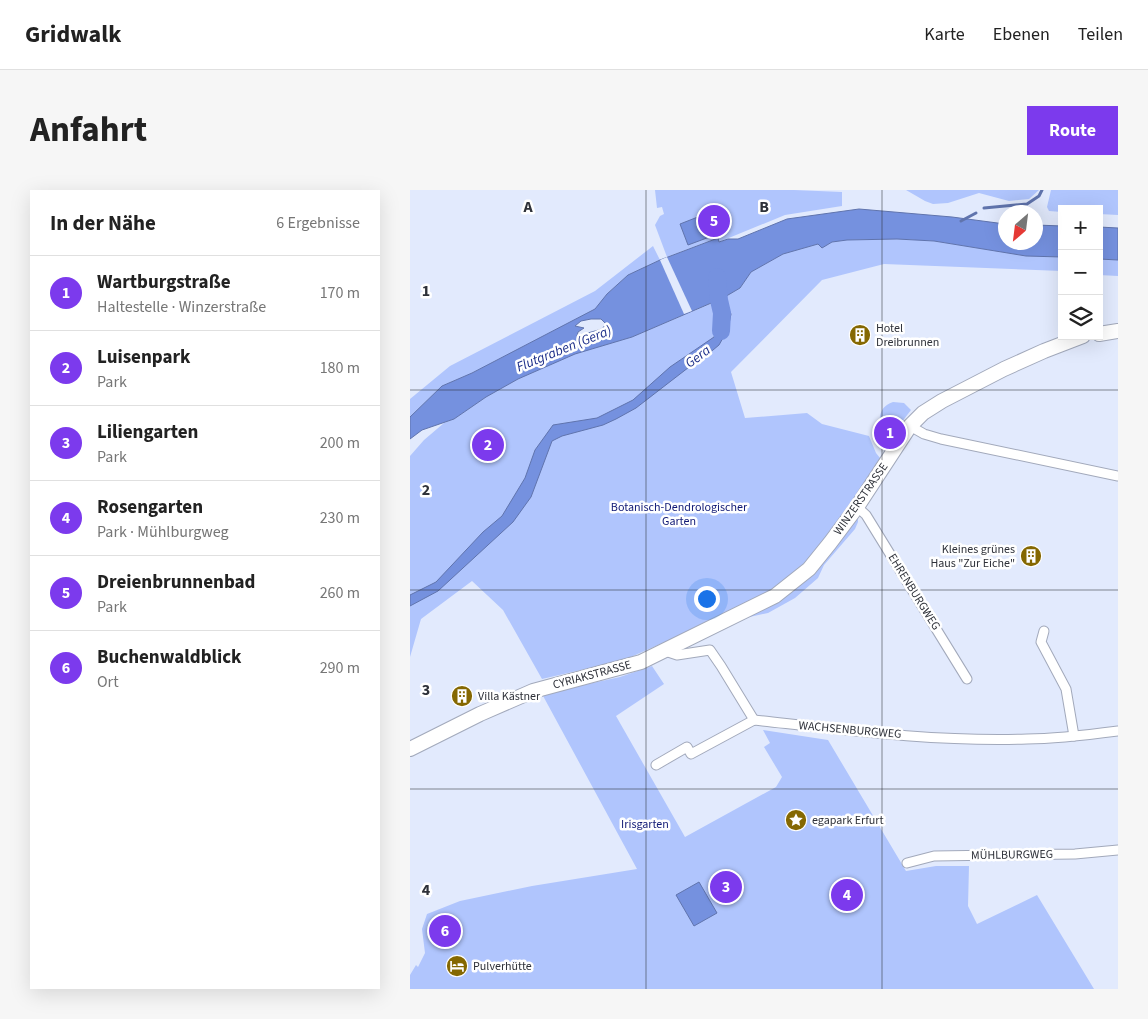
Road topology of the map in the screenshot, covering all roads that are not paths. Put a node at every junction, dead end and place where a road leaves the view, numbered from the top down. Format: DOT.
graph roads {
  1 [pos="1118,331"];
  2 [pos="1103,333"];
  3 [pos="1072,340"];
  4 [pos="910,426"];
  5 [pos="1118,476"];
  6 [pos="858,507"];
  7 [pos="1044,630"];
  8 [pos="665,651"];
  9 [pos="968,679"];
  10 [pos="754,720"];
  11 [pos="1118,731"];
  12 [pos="1074,736"];
  13 [pos="410,749"];
  14 [pos="656,765"];
  15 [pos="1118,850"];
  16 [pos="907,863"];
  1 -- 2 [label="street"];
  3 -- 4 [label="street, WINZERSTRASSE"];
  4 -- 5 [label="street"];
  4 -- 6 [label="street, WINZERSTRASSE"];
  6 -- 8 [label="street, WINZERSTRASSE"];
  6 -- 9 [label="street, EHRENBURGWEG"];
  7 -- 12 [label="street"];
  8 -- 10 [label="street"];
  8 -- 13 [label="street, CYRIAKSTRASSE"];
  10 -- 12 [label="street, WACHSENBURGWEG"];
  10 -- 14 [label="street"];
  11 -- 12 [label="street, WACHSENBURGWEG"];
  15 -- 16 [label="street, MÜHLBURGWEG"];
}
